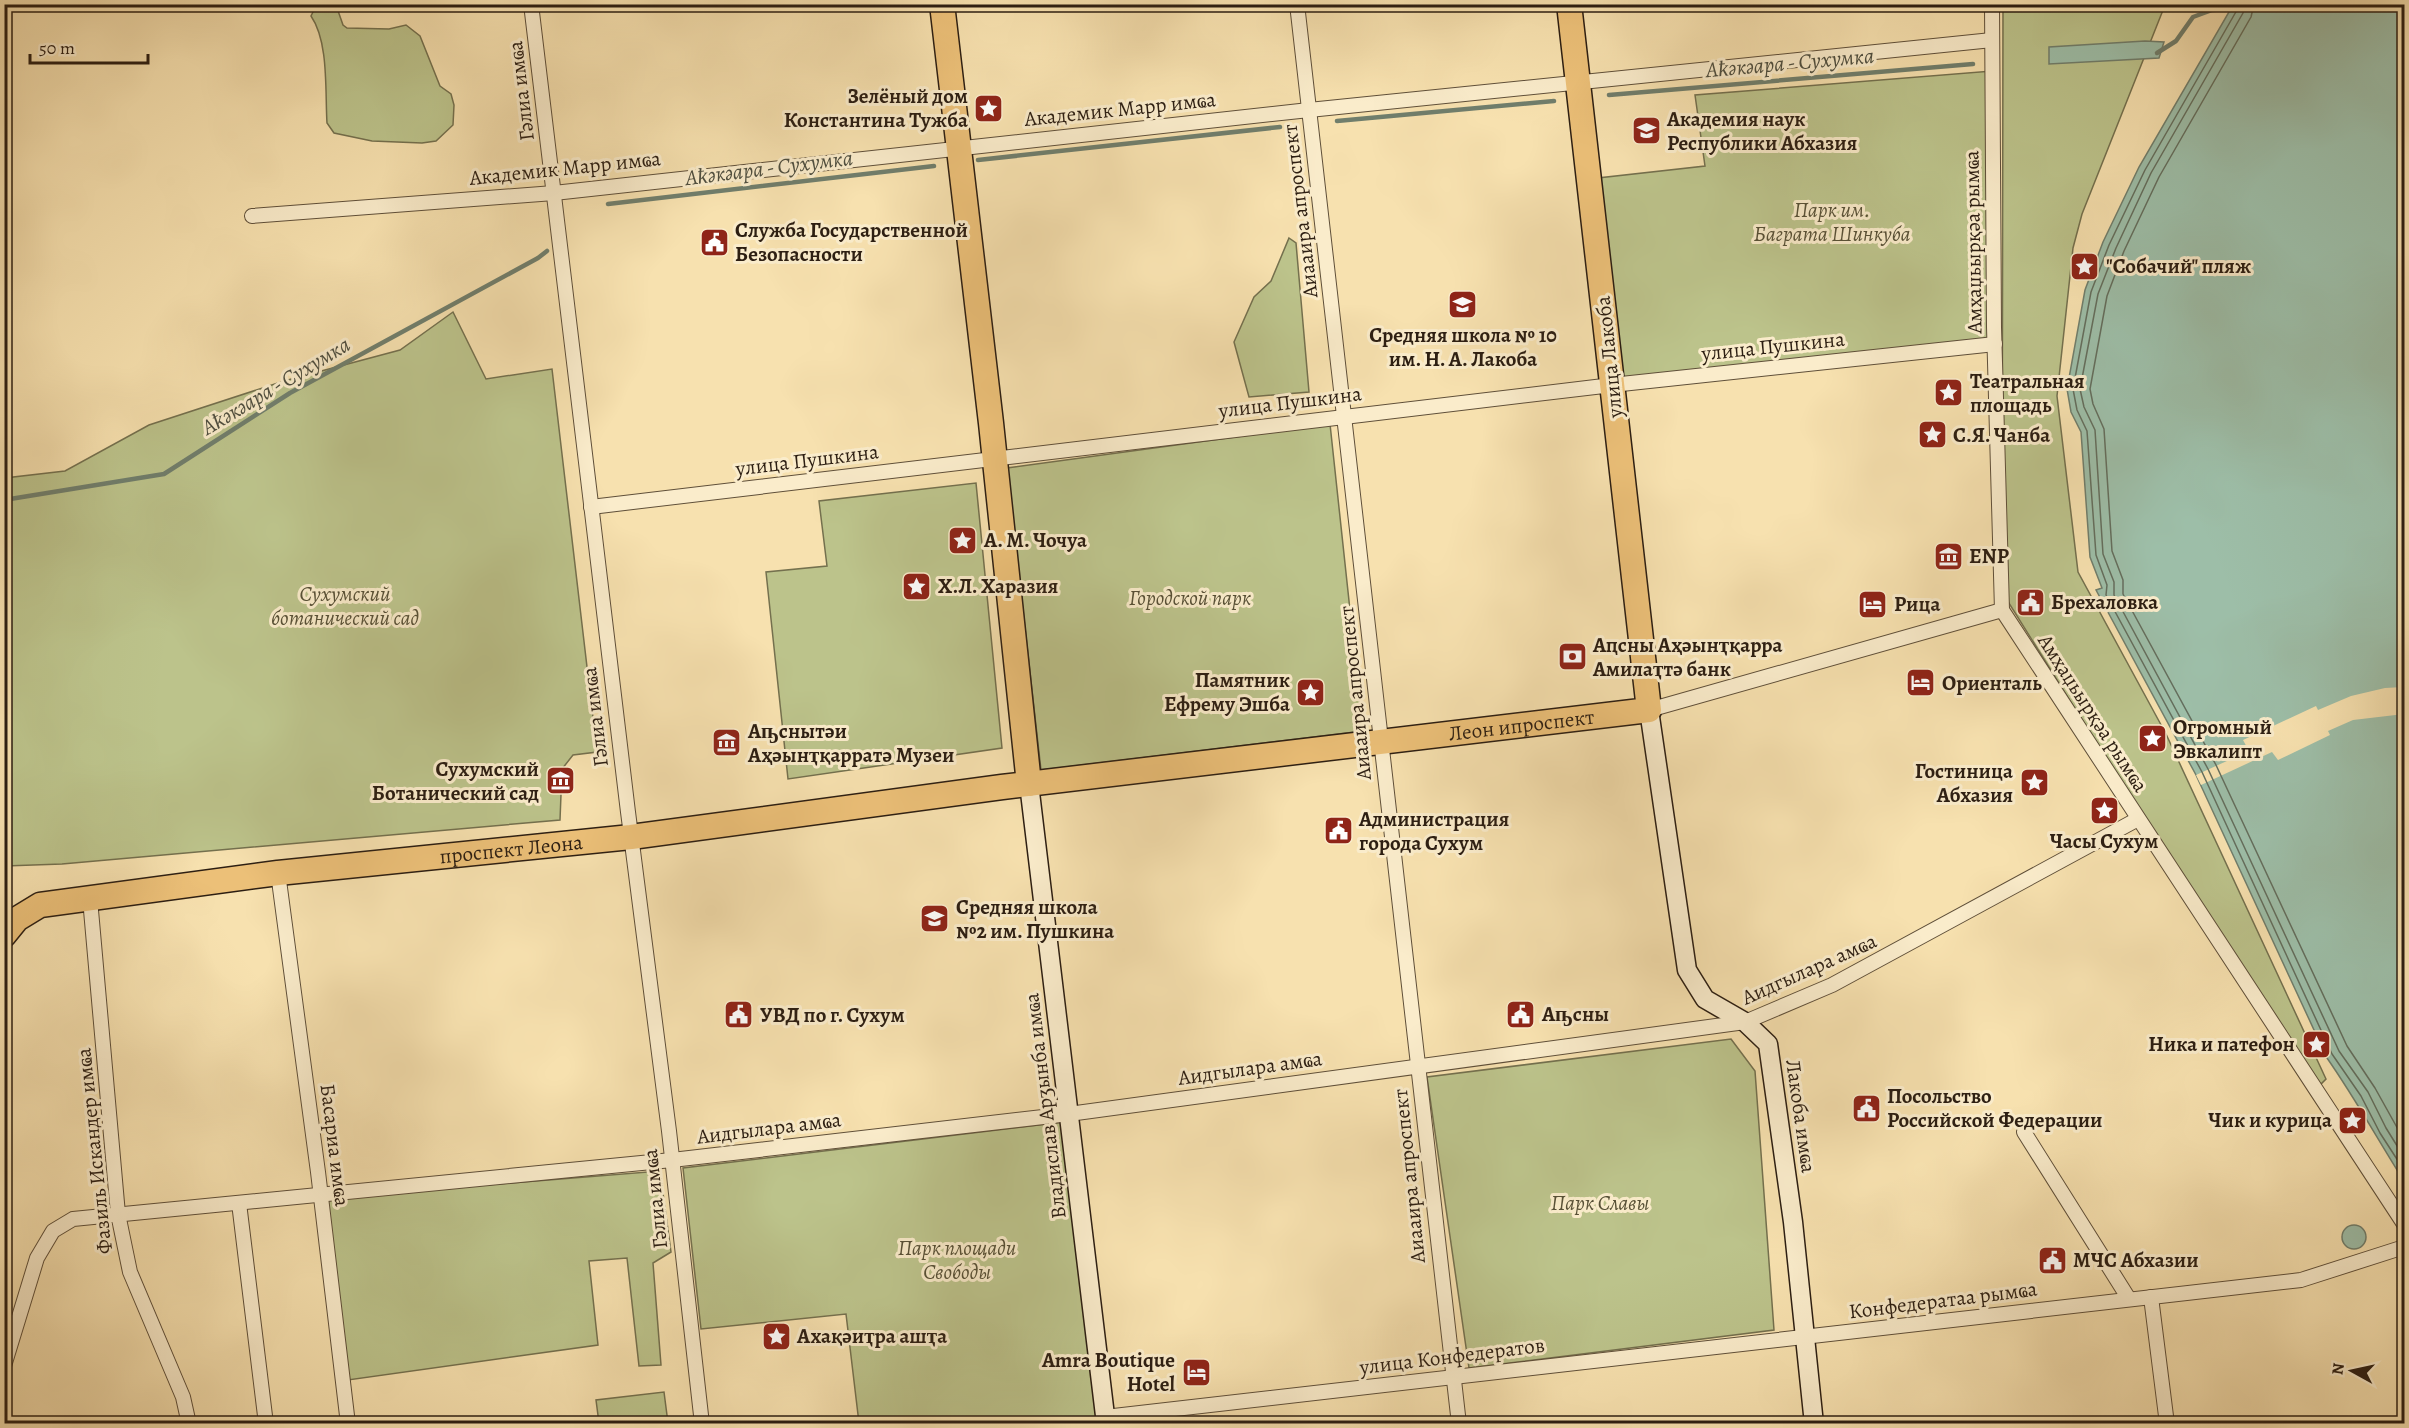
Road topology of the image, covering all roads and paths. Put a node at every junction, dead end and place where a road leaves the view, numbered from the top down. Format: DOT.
graph roads {
  1 [pos="531,4"];
  2 [pos="942,4"];
  3 [pos="1297,4"];
  4 [pos="1569,4"];
  5 [pos="1992,4"];
  6 [pos="1992,40"];
  7 [pos="1578,82"];
  8 [pos="1309,110"];
  9 [pos="958,147"];
  10 [pos="555,193"];
  11 [pos="252,216"];
  12 [pos="1995,344"];
  13 [pos="1612,385"];
  14 [pos="1344,417"];
  15 [pos="994,458"];
  16 [pos="591,507"];
  17 [pos="2002,610"];
  18 [pos="1649,710"];
  19 [pos="1381,743"];
  20 [pos="1029,784"];
  21 [pos="2138,819"];
  22 [pos="631,837"];
  23 [pos="278,873"];
  24 [pos="90,898"];
  25 [pos="4,935"];
  26 [pos="1745,1022"];
  27 [pos="1418,1066"];
  28 [pos="1069,1114"];
  29 [pos="2024,1132"];
  30 [pos="672,1160"];
  31 [pos="321,1196"];
  32 [pos="239,1203"];
  33 [pos="118,1214"];
  34 [pos="2404,1224"];
  35 [pos="2404,1247"];
  36 [pos="2151,1297"];
  37 [pos="2129,1299"];
  38 [pos="1804,1337"];
  39 [pos="4,1366"];
  40 [pos="1453,1378"];
  41 [pos="1106,1420"];
  42 [pos="189,1424"];
  43 [pos="266,1424"];
  44 [pos="348,1424"];
  45 [pos="702,1424"];
  46 [pos="1459,1424"];
  47 [pos="1815,1424"];
  48 [pos="2167,1424"];
  1 -- 10 [label="street, Гәлиа имҩа"];
  2 -- 9 [label="highway"];
  3 -- 8 [label="street, Аиааира апроспект"];
  4 -- 7 [label="highway, улица Лакоба"];
  5 -- 6 [label="street, Амҳаџьырқәа рымҩа"];
  6 -- 7 [label="street, Академик Марр имҩа"];
  6 -- 12 [label="street, Амҳаџьырқәа рымҩа"];
  7 -- 8 [label="street, Академик Марр имҩа"];
  7 -- 13 [label="highway, улица Лакоба"];
  8 -- 9 [label="street, Академик Марр имҩа"];
  8 -- 14 [label="street, Аиааира апроспект"];
  9 -- 10 [label="street, Академик Марр имҩа"];
  9 -- 15 [label="highway"];
  10 -- 11 [label="street, Академик Марр имҩа"];
  10 -- 16 [label="street, Гәлиа имҩа"];
  12 -- 13 [label="street, улица Пушкина"];
  12 -- 17 [label="street, Амҳаџьырқәа рымҩа"];
  13 -- 14 [label="street, улица Пушкина"];
  13 -- 18 [label="highway, улица Лакоба"];
  14 -- 15 [label="street, улица Пушкина"];
  14 -- 19 [label="street, Аиааира апроспект"];
  15 -- 16 [label="street, улица Пушкина"];
  15 -- 20 [label="highway"];
  16 -- 22 [label="street, Гәлиа имҩа"];
  17 -- 18 [label="street, Леон ипроспект"];
  17 -- 21 [label="street, Амҳаџьырқәа рымҩа"];
  18 -- 19 [label="highway, Леон ипроспект"];
  18 -- 26 [label="main road, Лакоба имҩа"];
  19 -- 20 [label="highway, Леон ипроспект"];
  19 -- 27 [label="street, Аиааира апроспект"];
  20 -- 22 [label="highway, проспект Леона"];
  20 -- 28 [label="main road, Владислав Арӡынба имҩа"];
  21 -- 26 [label="street, Аидгылара амҩа"];
  21 -- 34 [label="street, Амҳаџьырқәа рымҩа"];
  22 -- 23 [label="highway, проспект Леона"];
  22 -- 30 [label="street, Гәлиа имҩа"];
  23 -- 24 [label="highway, проспект Леона"];
  23 -- 31 [label="street, Басариа имҩа"];
  24 -- 25 [label="highway, проспект Леона"];
  24 -- 33 [label="street, Фазиль Искандер имҩа"];
  26 -- 27 [label="street, Аидгылара амҩа"];
  26 -- 38 [label="main road, Лакоба имҩа"];
  27 -- 28 [label="street, Аидгылара амҩа"];
  27 -- 40 [label="street, Аиааира апроспект"];
  28 -- 30 [label="street, Аидгылара амҩа"];
  28 -- 41 [label="main road, Владислав Арӡынба имҩа"];
  29 -- 37 [label="street"];
  30 -- 31 [label="street, Аидгылара амҩа"];
  30 -- 45 [label="street, Гәлиа имҩа"];
  31 -- 32 [label="street, Аидгылара амҩа"];
  31 -- 44 [label="street, Басариа имҩа"];
  32 -- 33 [label="street, Аидгылара амҩа"];
  32 -- 43 [label="street"];
  33 -- 39 [label="street, Аидгылара амҩа"];
  33 -- 42 [label="street, Фазиль Искандер имҩа"];
  35 -- 36 [label="street, Конфедератаа рымҩа"];
  36 -- 37 [label="street, Конфедератаа рымҩа"];
  36 -- 48 [label="street"];
  37 -- 38 [label="street, Конфедератаа рымҩа"];
  38 -- 40 [label="street, улица Конфедератов"];
  38 -- 47 [label="main road, Лакоба имҩа"];
  40 -- 41 [label="street, улица Конфедератов"];
  40 -- 46 [label="street, Аиааира апроспект"];
}
